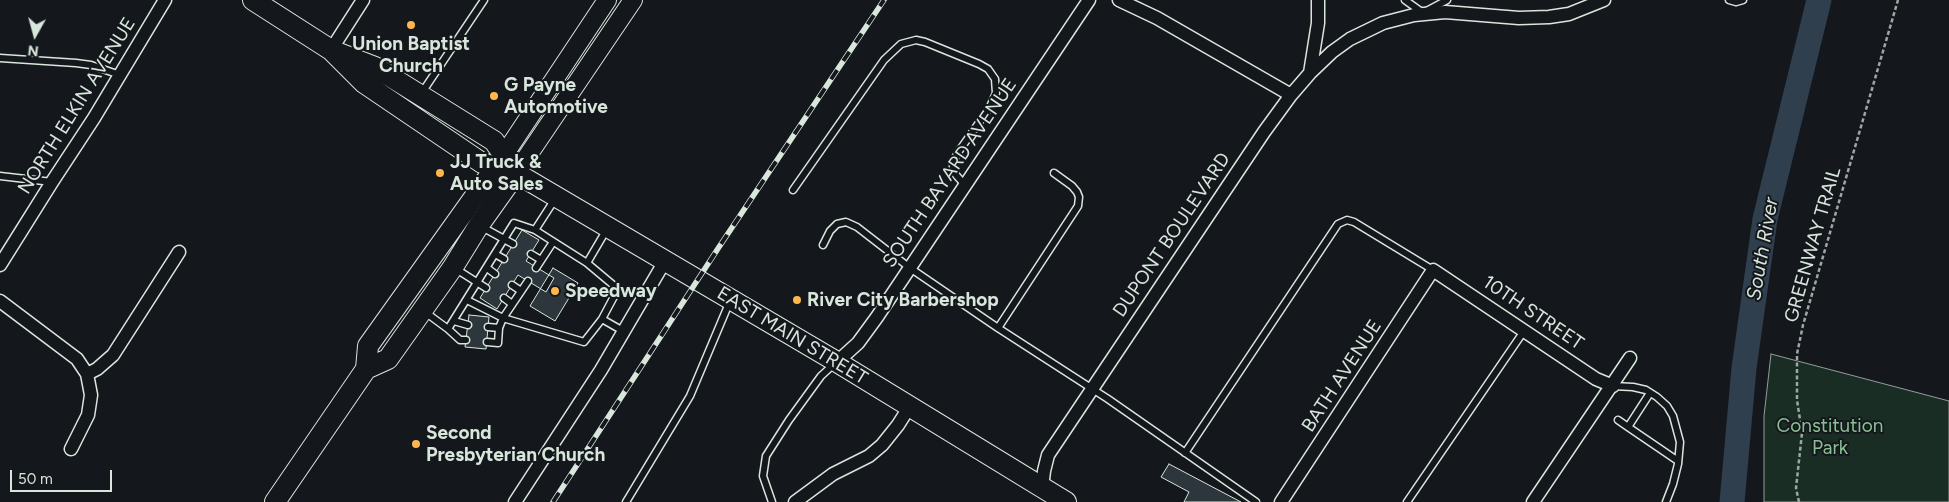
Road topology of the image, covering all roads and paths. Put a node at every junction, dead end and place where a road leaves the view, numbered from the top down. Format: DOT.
graph roads {
  1 [pos="165,0"];
  2 [pos="253,0"];
  3 [pos="362,0"];
  4 [pos="484,0"];
  5 [pos="607,0"];
  6 [pos="633,0"];
  7 [pos="1089,0"];
  8 [pos="1118,0"];
  9 [pos="1318,0"];
  10 [pos="1405,0"];
  11 [pos="1448,0"];
  12 [pos="1604,0"];
  13 [pos="1729,0"];
  14 [pos="1743,0"];
  15 [pos="1898,0"];
  16 [pos="1423,13"];
  17 [pos="331,50"];
  18 [pos="0,58"];
  19 [pos="1310,73"];
  20 [pos="120,75"];
  21 [pos="420,95"];
  22 [pos="1291,95"];
  23 [pos="500,160"];
  24 [pos="516,173"];
  25 [pos="1054,173"];
  26 [pos="0,176"];
  27 [pos="52,182"];
  28 [pos="965,185"];
  29 [pos="793,190"];
  30 [pos="556,197"];
  31 [pos="479,225"];
  32 [pos="608,228"];
  33 [pos="535,230"];
  34 [pos="504,240"];
  35 [pos="553,242"];
  36 [pos="513,244"];
  37 [pos="823,245"];
  38 [pos="5,249"];
  39 [pos="179,252"];
  40 [pos="495,254"];
  41 [pos="531,254"];
  42 [pos="504,259"];
  43 [pos="542,260"];
  44 [pos="665,261"];
  45 [pos="587,263"];
  46 [pos="0,265"];
  47 [pos="452,267"];
  48 [pos="486,268"];
  49 [pos="536,268"];
  50 [pos="910,268"];
  51 [pos="1433,270"];
  52 [pos="495,274"];
  53 [pos="528,281"];
  54 [pos="478,283"];
  55 [pos="512,285"];
  56 [pos="486,288"];
  57 [pos="521,291"];
  58 [pos="504,298"];
  59 [pos="731,299"];
  60 [pos="467,300"];
  61 [pos="0,301"];
  62 [pos="512,304"];
  63 [pos="422,310"];
  64 [pos="503,318"];
  65 [pos="602,319"];
  66 [pos="454,321"];
  67 [pos="468,325"];
  68 [pos="488,328"];
  69 [pos="499,328"];
  70 [pos="998,328"];
  71 [pos="448,330"];
  72 [pos="1524,331"];
  73 [pos="624,332"];
  74 [pos="466,340"];
  75 [pos="486,342"];
  76 [pos="1630,358"];
  77 [pos="837,362"];
  78 [pos="366,370"];
  79 [pos="87,374"];
  80 [pos="1613,386"];
  81 [pos="1092,389"];
  82 [pos="1650,393"];
  83 [pos="910,406"];
  84 [pos="1618,420"];
  85 [pos="1628,427"];
  86 [pos="71,449"];
  87 [pos="1185,454"];
  88 [pos="1678,461"];
  89 [pos="1045,497"];
  90 [pos="275,502"];
  91 [pos="515,502"];
  92 [pos="626,502"];
  93 [pos="772,502"];
  94 [pos="796,502"];
  95 [pos="1066,502"];
  96 [pos="1256,502"];
  97 [pos="1281,502"];
  98 [pos="1407,502"];
  99 [pos="1533,502"];
  100 [pos="1666,502"];
  101 [pos="1799,502"];
  1 -- 20 [label="street, NORTH ELKIN AVENUE"];
  2 -- 17 [label="main road, EAST MAIN STREET"];
  3 -- 17 [label="street"];
  4 -- 21 [label="lane"];
  5 -- 23 [label="main road"];
  6 -- 24 [label="main road"];
  7 -- 28 [label="street, SOUTH BAYARD AVENUE"];
  8 -- 22 [label="street"];
  9 -- 19 [label="street"];
  10 -- 16 [label="lane"];
  11 -- 16 [label="lane"];
  12 -- 16 [label="street, DUPONT BOULEVARD"];
  13 -- 14 [label="lane"];
  15 -- 101 [label="path, GREENWAY TRAIL"];
  16 -- 19 [label="street, DUPONT BOULEVARD"];
  17 -- 21 [label="main road, EAST MAIN STREET"];
  17 -- 23 [label="main road, EAST MAIN STREET"];
  18 -- 20 [label="lane"];
  19 -- 22 [label="street, DUPONT BOULEVARD"];
  20 -- 27 [label="street, NORTH ELKIN AVENUE"];
  21 -- 23 [label="main road, EAST MAIN STREET"];
  22 -- 81 [label="street, DUPONT BOULEVARD"];
  23 -- 24 [label="main road, EAST MAIN STREET"];
  23 -- 78 [label="main road"];
  24 -- 30 [label="main road, EAST MAIN STREET"];
  24 -- 31 [label="main road"];
  25 -- 70 [label="lane"];
  26 -- 27 [label="lane"];
  27 -- 38 [label="street, NORTH ELKIN AVENUE"];
  28 -- 29 [label="lane"];
  28 -- 50 [label="street, SOUTH BAYARD AVENUE"];
  30 -- 32 [label="main road, EAST MAIN STREET"];
  30 -- 33 [label="lane"];
  31 -- 34 [label="lane"];
  31 -- 47 [label="main road"];
  32 -- 44 [label="main road, EAST MAIN STREET"];
  32 -- 45 [label="lane"];
  33 -- 34 [label="lane"];
  33 -- 35 [label="lane"];
  34 -- 36 [label="lane"];
  34 -- 40 [label="lane"];
  35 -- 43 [label="lane"];
  35 -- 45 [label="lane"];
  37 -- 50 [label="lane"];
  38 -- 46 [label="street, NORTH ELKIN AVENUE"];
  39 -- 79 [label="street"];
  40 -- 42 [label="lane"];
  40 -- 48 [label="lane"];
  41 -- 43 [label="lane"];
  43 -- 49 [label="lane"];
  44 -- 59 [label="main road, EAST MAIN STREET"];
  44 -- 73 [label="street"];
  45 -- 65 [label="lane"];
  47 -- 54 [label="lane"];
  47 -- 63 [label="main road"];
  48 -- 52 [label="lane"];
  48 -- 54 [label="lane"];
  50 -- 70 [label="lane"];
  50 -- 77 [label="street, SOUTH BAYARD AVENUE"];
  51 -- 72 [label="street, 10TH STREET"];
  51 -- 87 [label="lane"];
  51 -- 97 [label="street, BATH AVENUE"];
  53 -- 57 [label="lane"];
  54 -- 56 [label="lane"];
  54 -- 60 [label="lane"];
  55 -- 57 [label="lane"];
  57 -- 62 [label="lane"];
  58 -- 62 [label="lane"];
  59 -- 77 [label="main road, EAST MAIN STREET"];
  59 -- 92 [label="lane"];
  60 -- 64 [label="lane"];
  60 -- 66 [label="lane"];
  61 -- 79 [label="street"];
  62 -- 64 [label="lane"];
  63 -- 71 [label="lane"];
  63 -- 78 [label="main road"];
  64 -- 65 [label="lane"];
  64 -- 69 [label="lane"];
  65 -- 73 [label="lane"];
  66 -- 67 [label="lane"];
  66 -- 71 [label="lane"];
  68 -- 69 [label="lane"];
  69 -- 75 [label="lane"];
  70 -- 81 [label="lane"];
  71 -- 74 [label="lane"];
  72 -- 80 [label="street, 10TH STREET"];
  72 -- 98 [label="lane"];
  73 -- 91 [label="street"];
  76 -- 80 [label="street"];
  77 -- 83 [label="main road, EAST MAIN STREET"];
  77 -- 93 [label="lane"];
  78 -- 90 [label="main road"];
  79 -- 86 [label="street"];
  80 -- 82 [label="lane"];
  80 -- 99 [label="street"];
  81 -- 87 [label="lane"];
  81 -- 89 [label="street, DUPONT BOULEVARD"];
  82 -- 85 [label="lane"];
  82 -- 88 [label="lane"];
  83 -- 89 [label="main road, EAST MAIN STREET"];
  83 -- 94 [label="street"];
  84 -- 85 [label="lane"];
  85 -- 88 [label="lane"];
  87 -- 96 [label="lane"];
  88 -- 100 [label="lane"];
  89 -- 95 [label="main road, EAST MAIN STREET"];
}
